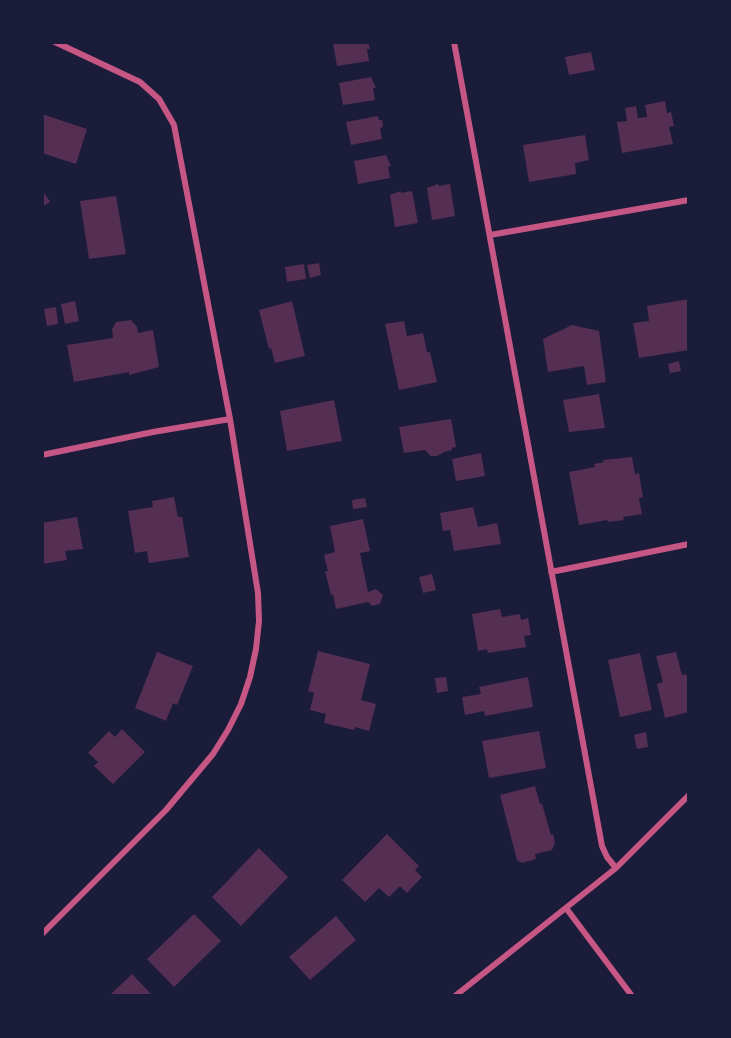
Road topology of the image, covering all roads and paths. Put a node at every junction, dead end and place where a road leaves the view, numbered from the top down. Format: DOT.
graph roads {
  1 [pos="55,42"];
  2 [pos="454,42"];
  3 [pos="689,200"];
  4 [pos="490,235"];
  5 [pos="230,419"];
  6 [pos="42,455"];
  7 [pos="689,544"];
  8 [pos="550,572"];
  9 [pos="689,795"];
  10 [pos="616,868"];
  11 [pos="566,908"];
  12 [pos="42,934"];
  13 [pos="455,996"];
  14 [pos="632,996"];
  1 -- 5 [label="street"];
  2 -- 4 [label="street"];
  3 -- 4 [label="street"];
  4 -- 8 [label="street"];
  5 -- 6 [label="street"];
  5 -- 12 [label="street"];
  7 -- 8 [label="street"];
  8 -- 10 [label="street"];
  9 -- 10 [label="street"];
  10 -- 11 [label="street"];
  11 -- 13 [label="street"];
  11 -- 14 [label="street"];
}
